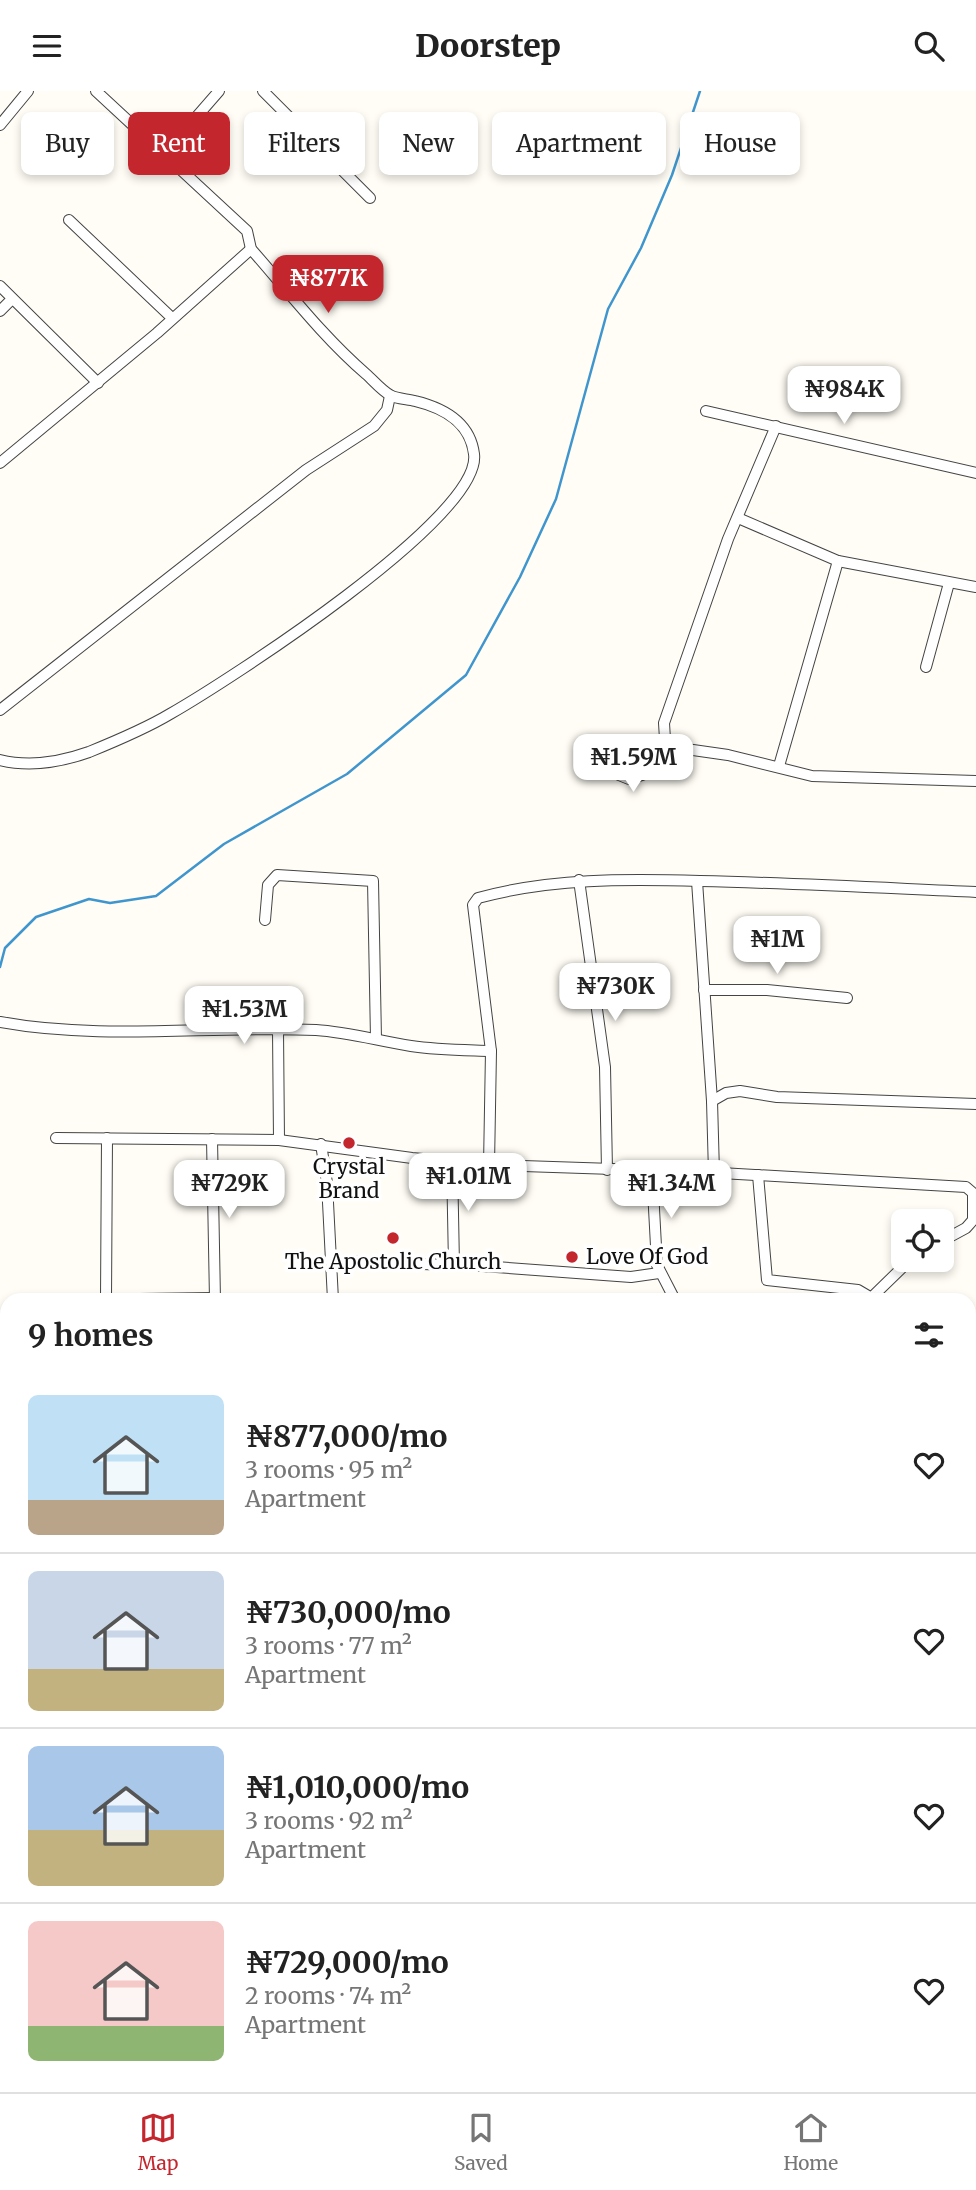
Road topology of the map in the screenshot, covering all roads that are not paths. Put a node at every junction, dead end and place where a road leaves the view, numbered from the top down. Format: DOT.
graph roads {
  1 [pos="28,91"];
  2 [pos="96,91"];
  3 [pos="219,91"];
  4 [pos="263,91"];
  5 [pos="201,112"];
  6 [pos="128,120"];
  7 [pos="0,125"];
  8 [pos="188,175"];
  9 [pos="370,198"];
  10 [pos="69,220"];
  11 [pos="251,249"];
  12 [pos="0,286"];
  13 [pos="12,299"];
  14 [pos="0,311"];
  15 [pos="172,318"];
  16 [pos="97,383"];
  17 [pos="390,396"];
  18 [pos="706,411"];
  19 [pos="776,426"];
  20 [pos="0,463"];
  21 [pos="976,473"];
  22 [pos="737,518"];
  23 [pos="838,561"];
  24 [pos="949,583"];
  25 [pos="976,587"];
  26 [pos="926,667"];
  27 [pos="0,710"];
  28 [pos="672,747"];
  29 [pos="0,760"];
  30 [pos="582,760"];
  31 [pos="779,766"];
  32 [pos="976,781"];
  33 [pos="579,880"];
  34 [pos="697,881"];
  35 [pos="976,892"];
  36 [pos="265,920"];
  37 [pos="704,989"];
  38 [pos="847,998"];
  39 [pos="0,1023"];
  40 [pos="278,1030"];
  41 [pos="376,1039"];
  42 [pos="491,1051"];
  43 [pos="712,1101"];
  44 [pos="976,1104"];
  45 [pos="56,1138"];
  46 [pos="107,1138"];
  47 [pos="212,1139"];
  48 [pos="279,1140"];
  49 [pos="321,1144"];
  50 [pos="452,1162"];
  51 [pos="489,1165"];
  52 [pos="607,1170"];
  53 [pos="652,1171"];
  54 [pos="714,1173"];
  55 [pos="758,1175"];
  56 [pos="976,1209"];
  57 [pos="954,1234"];
  58 [pos="331,1261"];
  59 [pos="454,1265"];
  60 [pos="899,1272"];
  61 [pos="659,1273"];
  62 [pos="106,1293"];
  63 [pos="215,1293"];
  64 [pos="333,1293"];
  65 [pos="671,1293"];
  66 [pos="863,1293"];
  67 [pos="879,1293"];
  1 -- 7 [label="street"];
  2 -- 6 [label="street"];
  3 -- 5 [label="street"];
  4 -- 9 [label="street"];
  8 -- 11 [label="street"];
  10 -- 15 [label="street"];
  11 -- 15 [label="street"];
  11 -- 17 [label="street"];
  12 -- 13 [label="street"];
  13 -- 14 [label="street"];
  13 -- 16 [label="street"];
  15 -- 16 [label="street"];
  16 -- 20 [label="street"];
  17 -- 27 [label="street"];
  17 -- 29 [label="street"];
  18 -- 19 [label="street"];
  19 -- 21 [label="street"];
  19 -- 22 [label="street"];
  22 -- 23 [label="street"];
  22 -- 28 [label="street"];
  23 -- 24 [label="street"];
  23 -- 31 [label="street"];
  24 -- 25 [label="street"];
  24 -- 26 [label="street"];
  28 -- 30 [label="street"];
  28 -- 31 [label="street"];
  31 -- 32 [label="street"];
  33 -- 34 [label="street"];
  33 -- 42 [label="street"];
  33 -- 52 [label="street"];
  34 -- 35 [label="street"];
  34 -- 37 [label="street"];
  36 -- 41 [label="street"];
  37 -- 38 [label="street"];
  37 -- 43 [label="street"];
  39 -- 40 [label="street"];
  40 -- 41 [label="street"];
  40 -- 48 [label="street"];
  41 -- 42 [label="street"];
  42 -- 51 [label="street"];
  43 -- 44 [label="street"];
  43 -- 54 [label="street"];
  45 -- 46 [label="street"];
  46 -- 47 [label="street"];
  46 -- 62 [label="street"];
  47 -- 48 [label="street"];
  47 -- 63 [label="street"];
  48 -- 49 [label="street"];
  49 -- 50 [label="street"];
  49 -- 58 [label="street"];
  50 -- 51 [label="street"];
  50 -- 59 [label="street"];
  51 -- 52 [label="street"];
  52 -- 53 [label="street"];
  53 -- 54 [label="street"];
  53 -- 61 [label="street"];
  54 -- 55 [label="street"];
  55 -- 56 [label="street"];
  55 -- 66 [label="street"];
  56 -- 57 [label="street"];
  58 -- 59 [label="street"];
  58 -- 64 [label="street"];
  59 -- 61 [label="street"];
  60 -- 67 [label="street"];
  61 -- 65 [label="street"];
}
